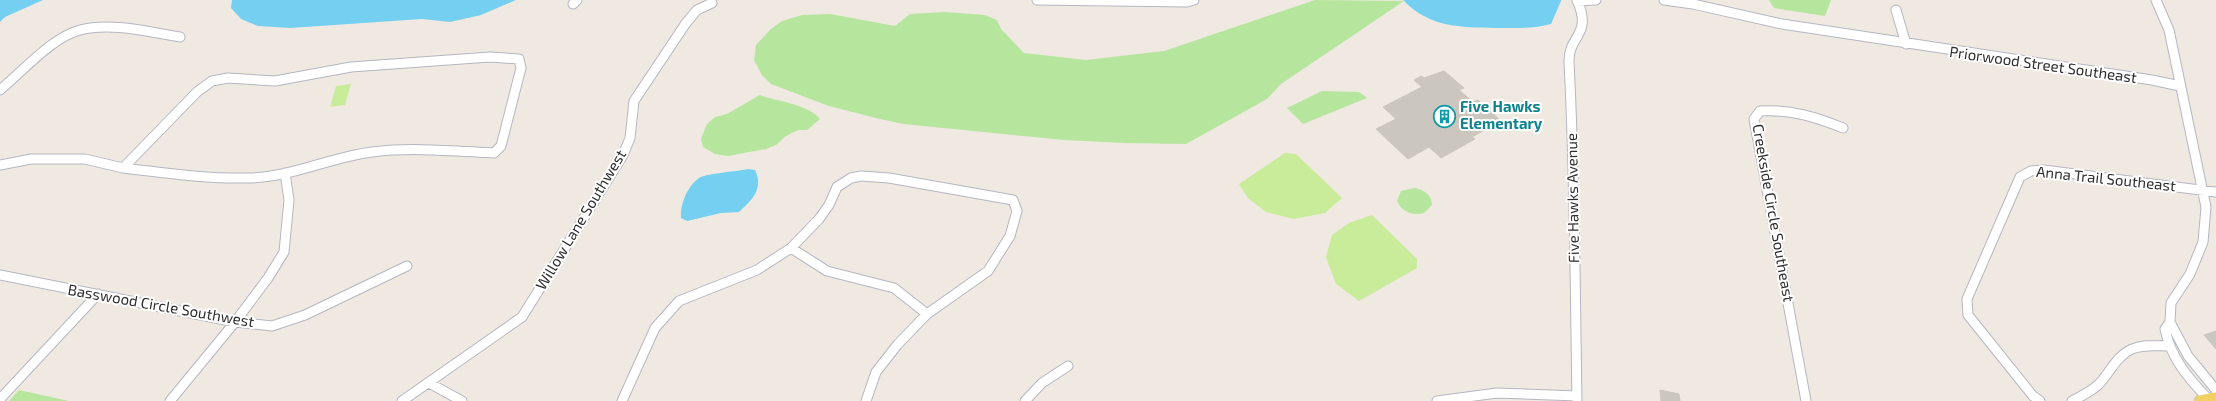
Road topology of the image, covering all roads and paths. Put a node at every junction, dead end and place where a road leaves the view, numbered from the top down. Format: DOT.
graph roads {
  1 [pos="721,0"];
  2 [pos="1037,0"];
  3 [pos="1093,0"];
  4 [pos="1194,0"];
  5 [pos="1577,0"];
  6 [pos="1596,0"];
  7 [pos="1664,0"];
  8 [pos="2156,0"];
  9 [pos="711,2"];
  10 [pos="1896,10"];
  11 [pos="180,37"];
  12 [pos="1906,44"];
  13 [pos="2180,86"];
  14 [pos="0,90"];
  15 [pos="1843,128"];
  16 [pos="0,165"];
  17 [pos="124,168"];
  18 [pos="285,172"];
  19 [pos="2203,190"];
  20 [pos="2216,192"];
  21 [pos="791,248"];
  22 [pos="407,266"];
  23 [pos="0,275"];
  24 [pos="98,294"];
  25 [pos="927,314"];
  26 [pos="235,322"];
  27 [pos="2170,322"];
  28 [pos="2169,346"];
  29 [pos="1068,366"];
  30 [pos="429,383"];
  31 [pos="1577,398"];
  32 [pos="2210,398"];
  33 [pos="0,399"];
  34 [pos="170,401"];
  35 [pos="402,401"];
  36 [pos="462,401"];
  37 [pos="622,401"];
  38 [pos="866,401"];
  39 [pos="1025,401"];
  40 [pos="1437,401"];
  41 [pos="1806,401"];
  42 [pos="2040,401"];
  43 [pos="2072,401"];
  1 -- 9 [label="street, Willow Lane Southwest"];
  2 -- 3 [label="street"];
  3 -- 4 [label="street"];
  5 -- 6 [label="street"];
  5 -- 31 [label="street, Five Hawks Avenue"];
  7 -- 12 [label="street, Priorwood Street Southeast"];
  8 -- 13 [label="street"];
  9 -- 30 [label="street, Willow Lane Southwest"];
  10 -- 12 [label="street"];
  11 -- 14 [label="street"];
  12 -- 13 [label="street, Priorwood Street Southeast"];
  13 -- 19 [label="street"];
  15 -- 41 [label="street, Creekside Circle Southeast"];
  16 -- 17 [label="street"];
  17 -- 18 [label="street"];
  17 -- 18 [label="street"];
  18 -- 26 [label="street"];
  19 -- 20 [label="street, Anna Trail Southeast"];
  19 -- 27 [label="street"];
  19 -- 42 [label="street, Anna Trail Southeast"];
  21 -- 25 [label="street"];
  21 -- 25 [label="street"];
  21 -- 37 [label="street"];
  22 -- 26 [label="street, Basswood Circle Southwest"];
  23 -- 24 [label="street, Basswood Circle Southwest"];
  24 -- 26 [label="street, Basswood Circle Southwest"];
  24 -- 33 [label="street"];
  25 -- 38 [label="street"];
  26 -- 34 [label="street"];
  27 -- 28 [label="street"];
  27 -- 32 [label="street"];
  28 -- 32 [label="street"];
  28 -- 43 [label="street"];
  29 -- 39 [label="street"];
  30 -- 35 [label="street, Willow Lane Southwest"];
  30 -- 36 [label="street"];
  31 -- 40 [label="street"];
}
